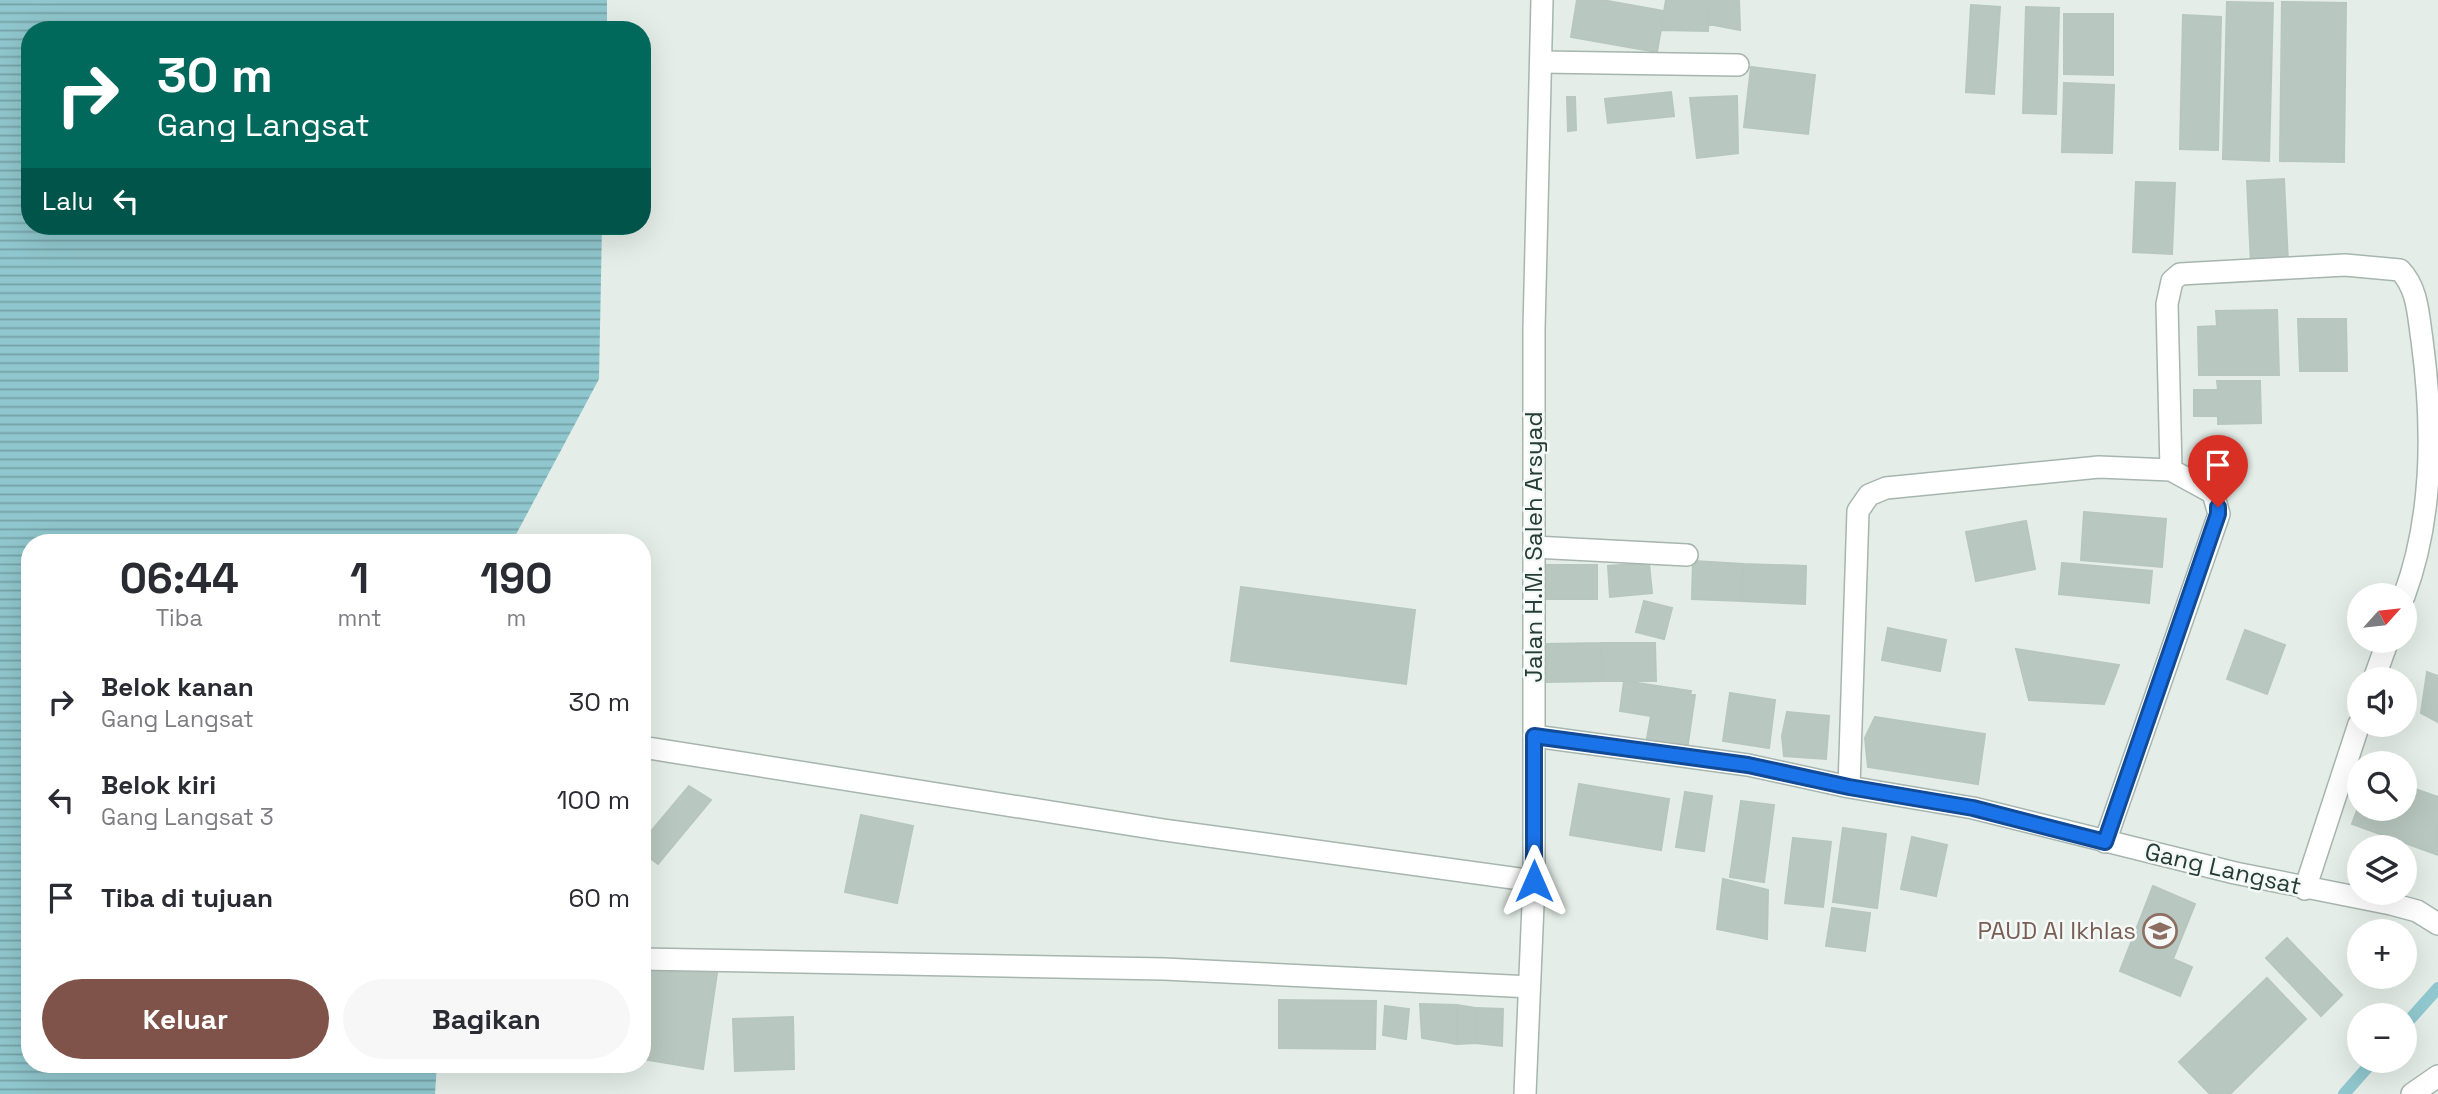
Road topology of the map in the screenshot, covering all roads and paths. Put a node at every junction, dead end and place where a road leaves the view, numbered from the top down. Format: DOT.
graph roads {
  1 [pos="1542,0"];
  2 [pos="1541,62"];
  3 [pos="1738,65"];
  4 [pos="2171,470"];
  5 [pos="1534,547"];
  6 [pos="1687,555"];
  7 [pos="2407,583"];
  8 [pos="1534,736"];
  9 [pos="2355,737"];
  10 [pos="651,748"];
  11 [pos="1849,787"];
  12 [pos="2105,842"];
  13 [pos="1534,881"];
  14 [pos="2305,889"];
  15 [pos="2437,923"];
  16 [pos="651,959"];
  17 [pos="1529,987"];
  18 [pos="2438,1076"];
  19 [pos="1525,1094"];
  20 [pos="2412,1094"];
  1 -- 2 [label="street, Jalan H.M. Saleh Arsyad"];
  2 -- 3 [label="street"];
  2 -- 5 [label="street, Jalan H.M. Saleh Arsyad"];
  4 -- 7 [label="street"];
  4 -- 11 [label="street"];
  4 -- 12 [label="street"];
  5 -- 6 [label="street"];
  5 -- 8 [label="street, Jalan H.M. Saleh Arsyad"];
  8 -- 11 [label="street, Gang Langsat"];
  8 -- 13 [label="street, Jalan H.M. Saleh Arsyad"];
  9 -- 14 [label="street"];
  10 -- 13 [label="street"];
  11 -- 12 [label="street, Gang Langsat"];
  12 -- 14 [label="street, Gang Langsat"];
  13 -- 17 [label="street, Jalan H.M. Saleh Arsyad"];
  14 -- 15 [label="street, Gang Langsat"];
  16 -- 17 [label="street"];
  17 -- 19 [label="street, Jalan H.M. Saleh Arsyad"];
  18 -- 20 [label="street"];
}
